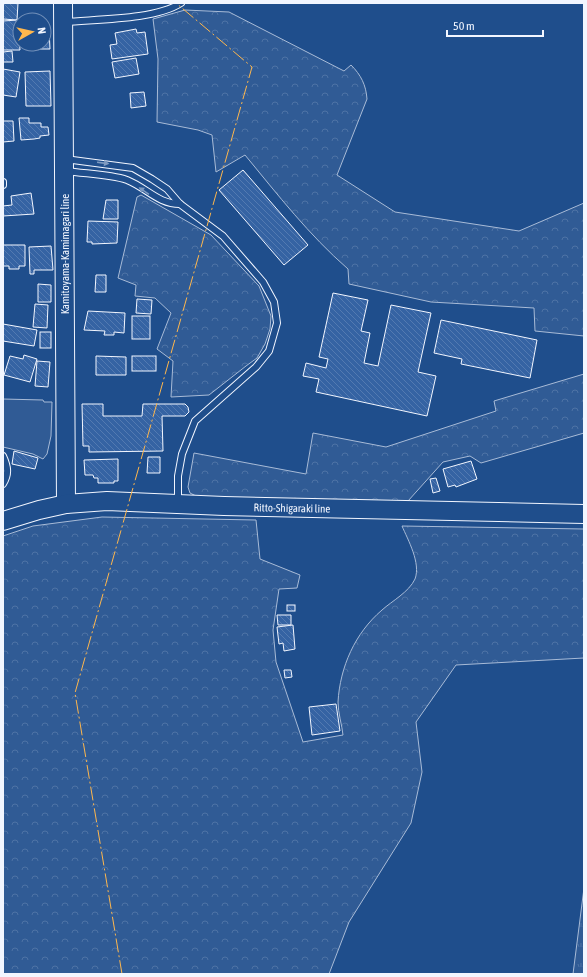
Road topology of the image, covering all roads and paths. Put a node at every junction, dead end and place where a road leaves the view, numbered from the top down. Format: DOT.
graph roads {
  1 [pos="63,3"];
  2 [pos="181,3"];
  3 [pos="63,23"];
  4 [pos="64,164"];
  5 [pos="180,204"];
  6 [pos="3,456"];
  7 [pos="3,484"];
  8 [pos="66,504"];
  9 [pos="178,504"];
  10 [pos="584,514"];
  11 [pos="3,521"];
  1 -- 3 [label="main road, Kamitoyama-Kamimagari line"];
  2 -- 3 [label="lane"];
  3 -- 4 [label="main road, Kamitoyama-Kamimagari line"];
  5 -- 4 [label="lane, one-way"];
  4 -- 5 [label="lane, one-way"];
  4 -- 8 [label="main road, Kamitoyama-Kamimagari line"];
  5 -- 9 [label="lane"];
  6 -- 7 [label="lane"];
  8 -- 9 [label="main road, Ritto-Shigaraki line"];
  8 -- 11 [label="main road, Ritto-Shigaraki line"];
  9 -- 10 [label="main road, Ritto-Shigaraki line"];
}
